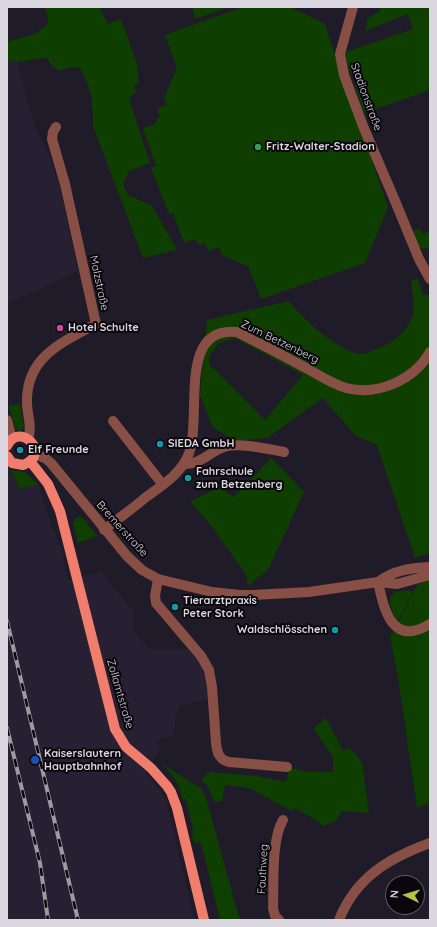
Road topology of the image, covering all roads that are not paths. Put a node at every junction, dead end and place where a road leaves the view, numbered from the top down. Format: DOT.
graph roads {
  1 [pos="353,7"];
  2 [pos="56,127"];
  3 [pos="430,279"];
  4 [pos="430,352"];
  5 [pos="7,420"];
  6 [pos="113,421"];
  7 [pos="28,438"];
  8 [pos="10,442"];
  9 [pos="284,452"];
  10 [pos="7,456"];
  11 [pos="32,458"];
  12 [pos="184,464"];
  13 [pos="163,485"];
  14 [pos="104,530"];
  15 [pos="430,567"];
  16 [pos="430,575"];
  17 [pos="158,578"];
  18 [pos="378,582"];
  19 [pos="430,624"];
  20 [pos="287,767"];
  21 [pos="284,820"];
  22 [pos="430,843"];
  23 [pos="204,920"];
  24 [pos="279,920"];
  25 [pos="340,920"];
  1 -- 3 [label="street, Stadionstraße"];
  2 -- 7 [label="street, Malzstraße"];
  4 -- 12 [label="street, Zum Betzenberg"];
  5 -- 8 [label="street"];
  6 -- 13 [label="street"];
  7 -- 8 [label="main road"];
  7 -- 11 [label="main road, Zollamtstraße"];
  9 -- 12 [label="street"];
  10 -- 11 [label="main road"];
  11 -- 14 [label="street, Bremerstraße"];
  11 -- 23 [label="main road, Zollamtstraße"];
  12 -- 13 [label="street, Zum Betzenberg"];
  13 -- 14 [label="street, Zum Betzenberg"];
  14 -- 17 [label="street, Bremerstraße"];
  15 -- 18 [label="street, Bremerstraße"];
  16 -- 18 [label="street, Bremerstraße"];
  17 -- 18 [label="street, Bremerstraße"];
  17 -- 20 [label="street"];
  18 -- 19 [label="street"];
  21 -- 24 [label="street, Fauthweg"];
  22 -- 25 [label="street"];
}
